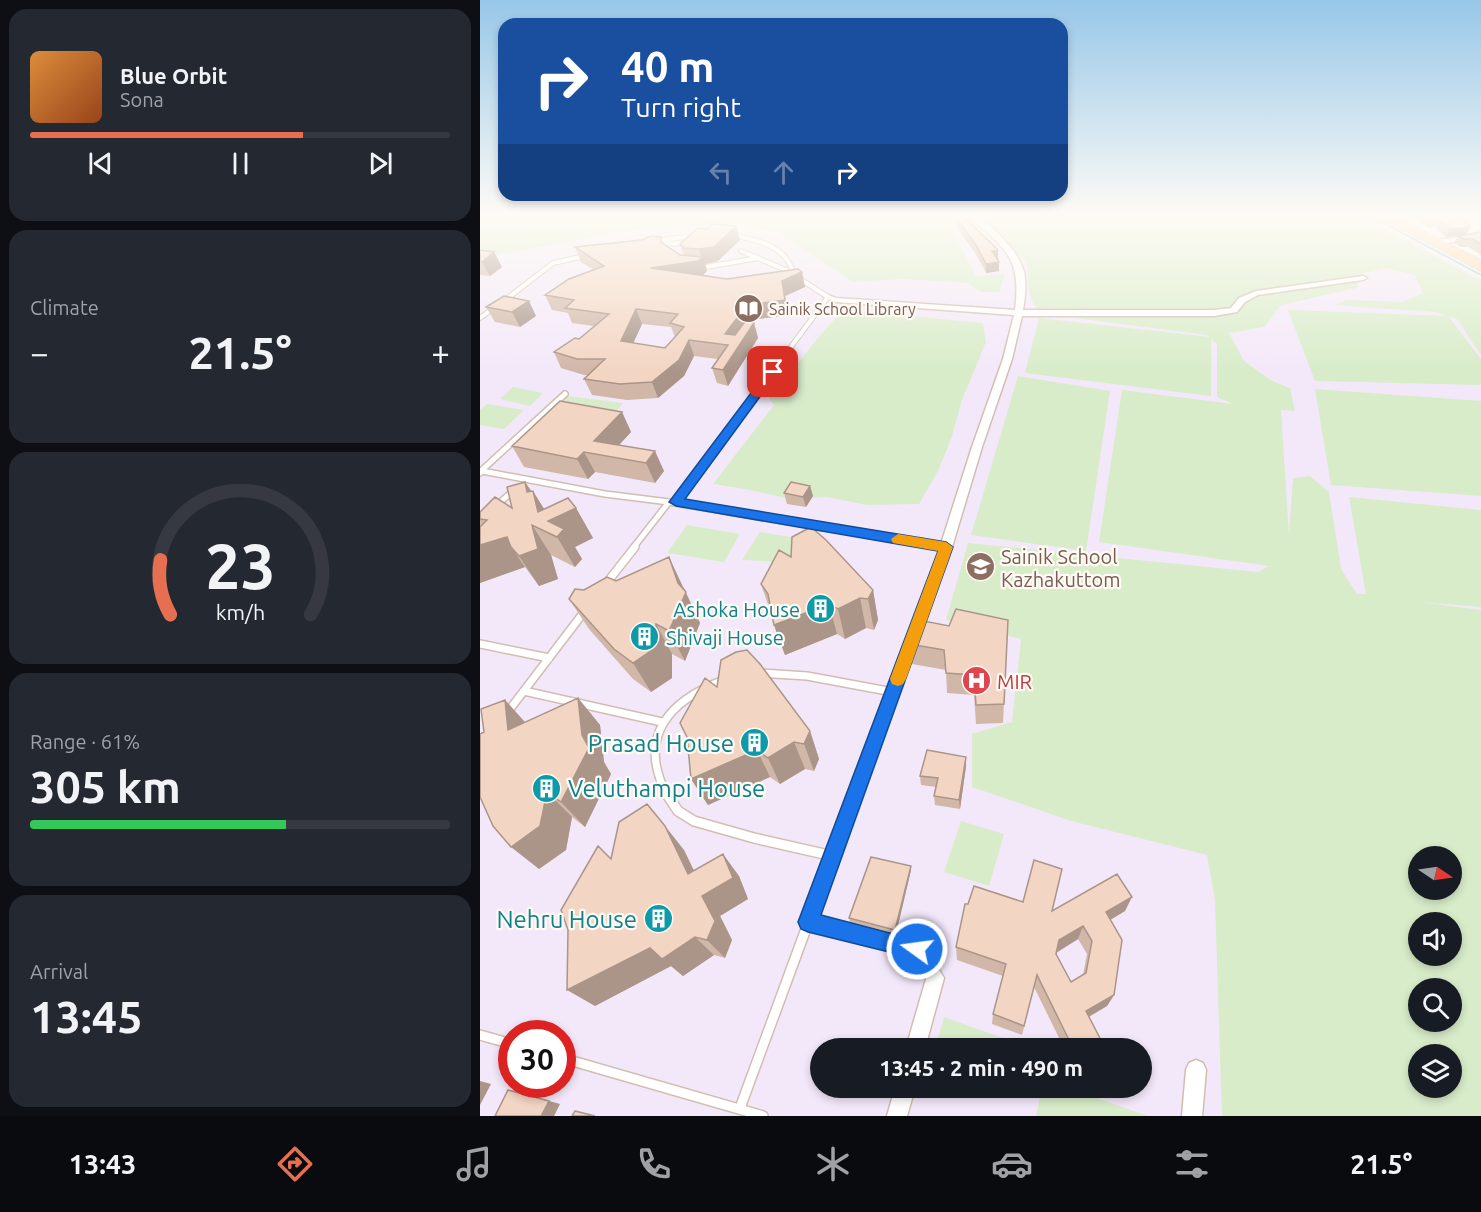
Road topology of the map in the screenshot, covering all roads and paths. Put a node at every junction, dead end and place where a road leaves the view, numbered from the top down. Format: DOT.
graph roads {
  1 [pos="549,266"];
  2 [pos="713,266"];
  3 [pos="781,266"];
  4 [pos="792,266"];
  5 [pos="1017,266"];
  6 [pos="694,267"];
  7 [pos="793,272"];
  8 [pos="1364,278"];
  9 [pos="828,297"];
  10 [pos="1020,313"];
  11 [pos="480,318"];
  12 [pos="564,394"];
  13 [pos="481,472"];
  14 [pos="525,480"];
  15 [pos="672,502"];
  16 [pos="491,510"];
  17 [pos="946,547"];
  18 [pos="599,593"];
  19 [pos="592,603"];
  20 [pos="480,644"];
  21 [pos="549,658"];
  22 [pos="746,673"];
  23 [pos="736,676"];
  24 [pos="524,691"];
  25 [pos="893,692"];
  26 [pos="502,720"];
  27 [pos="662,722"];
  28 [pos="833,856"];
  29 [pos="808,922"];
  30 [pos="480,1035"];
  31 [pos="919,1038"];
  32 [pos="498,1040"];
  33 [pos="576,1062"];
  34 [pos="1196,1070"];
  35 [pos="902,1098"];
  36 [pos="740,1108"];
  37 [pos="763,1116"];
  38 [pos="897,1116"];
  39 [pos="1192,1116"];
  1 -- 11 [label="lane"];
  2 -- 6 [label="lane"];
  3 -- 7 [label="lane"];
  4 -- 7 [label="lane"];
  5 -- 10 [label="street"];
  7 -- 9 [label="lane"];
  8 -- 10 [label="street"];
  9 -- 10 [label="street"];
  9 -- 15 [label="lane"];
  10 -- 17 [label="street"];
  12 -- 13 [label="lane"];
  13 -- 14 [label="lane"];
  14 -- 15 [label="lane"];
  14 -- 16 [label="lane"];
  15 -- 17 [label="lane"];
  15 -- 18 [label="lane"];
  17 -- 25 [label="lane"];
  19 -- 21 [label="lane"];
  20 -- 21 [label="lane"];
  21 -- 24 [label="lane"];
  22 -- 25 [label="lane"];
  23 -- 27 [label="lane"];
  24 -- 26 [label="lane"];
  24 -- 27 [label="lane"];
  25 -- 28 [label="lane"];
  27 -- 28 [label="lane"];
  28 -- 29 [label="lane"];
  29 -- 31 [label="street"];
  29 -- 36 [label="lane"];
  30 -- 32 [label="lane"];
  33 -- 36 [label="lane"];
  34 -- 39 [label="street"];
  35 -- 38 [label="street"];
  36 -- 37 [label="lane"];
}
